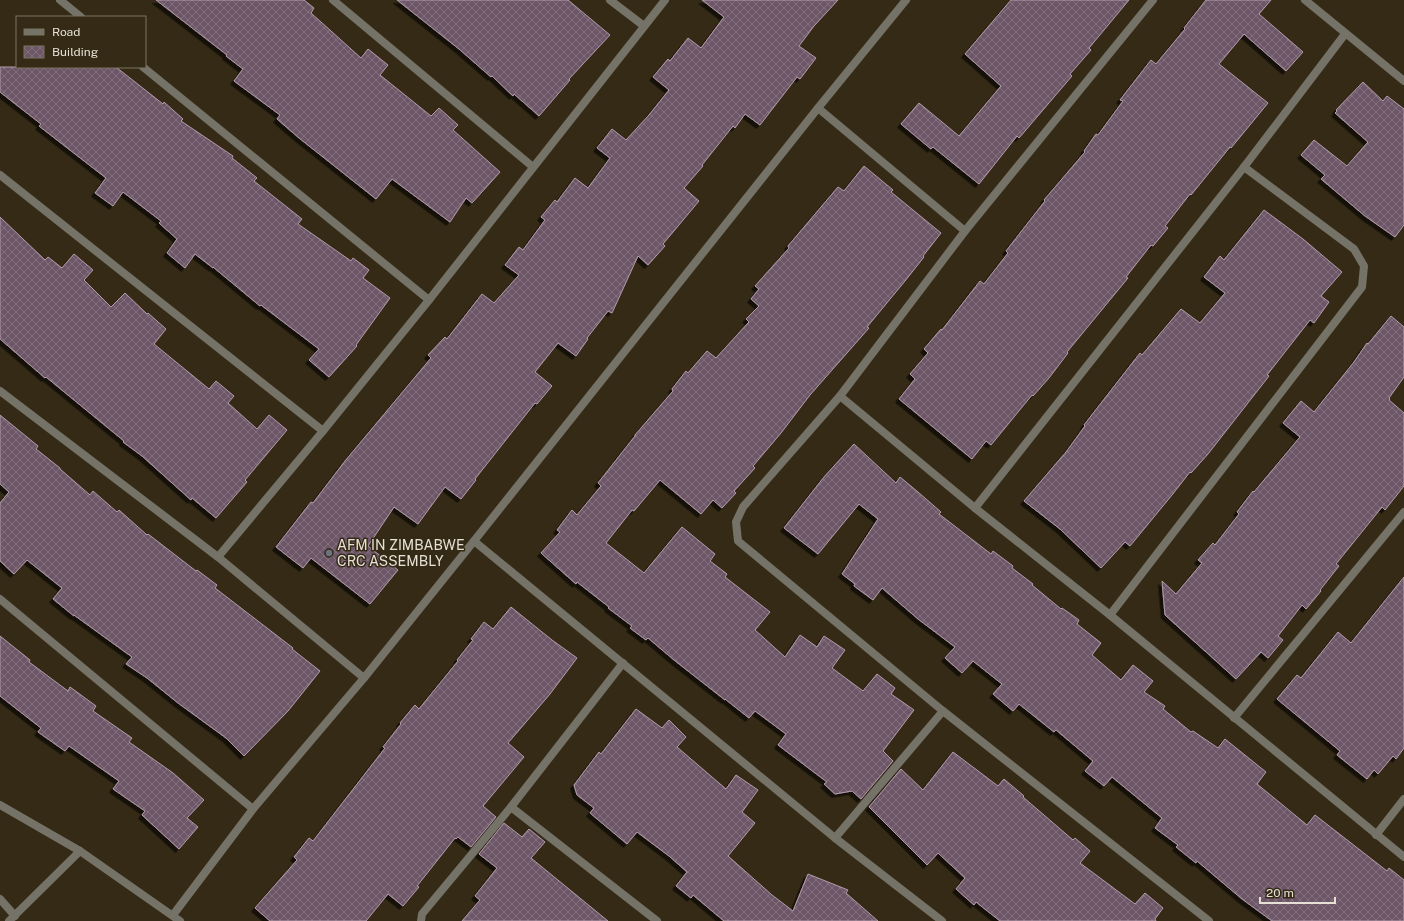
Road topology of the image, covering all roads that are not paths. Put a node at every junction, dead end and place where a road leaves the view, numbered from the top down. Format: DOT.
graph roads {
  1 [pos="60,0"];
  2 [pos="333,0"];
  3 [pos="610,0"];
  4 [pos="664,0"];
  5 [pos="906,0"];
  6 [pos="1153,0"];
  7 [pos="1304,0"];
  8 [pos="80,16"];
  9 [pos="644,26"];
  10 [pos="1345,34"];
  11 [pos="144,68"];
  12 [pos="1404,81"];
  13 [pos="818,108"];
  14 [pos="533,167"];
  15 [pos="1244,168"];
  16 [pos="0,175"];
  17 [pos="965,231"];
  18 [pos="429,300"];
  19 [pos="0,391"];
  20 [pos="840,396"];
  21 [pos="323,431"];
  22 [pos="975,508"];
  23 [pos="1404,512"];
  24 [pos="474,541"];
  25 [pos="218,557"];
  26 [pos="0,599"];
  27 [pos="1110,615"];
  28 [pos="623,663"];
  29 [pos="364,678"];
  30 [pos="943,711"];
  31 [pos="1234,718"];
  32 [pos="1404,799"];
  33 [pos="0,805"];
  34 [pos="511,807"];
  35 [pos="253,809"];
  36 [pos="1376,835"];
  37 [pos="835,838"];
  38 [pos="80,851"];
  39 [pos="1404,857"];
  40 [pos="0,899"];
  41 [pos="173,915"];
  42 [pos="12,919"];
  43 [pos="180,921"];
  44 [pos="421,921"];
  45 [pos="657,921"];
  46 [pos="942,921"];
  47 [pos="1209,921"];
  1 -- 8 [label="street"];
  2 -- 14 [label="street"];
  3 -- 9 [label="street"];
  4 -- 9 [label="street"];
  5 -- 13 [label="street"];
  6 -- 17 [label="street"];
  7 -- 10 [label="street"];
  9 -- 14 [label="street"];
  10 -- 12 [label="street"];
  10 -- 15 [label="street"];
  11 -- 18 [label="street"];
  13 -- 17 [label="street"];
  13 -- 24 [label="street"];
  14 -- 18 [label="street"];
  15 -- 22 [label="street"];
  15 -- 27 [label="street"];
  16 -- 21 [label="street"];
  17 -- 20 [label="street"];
  18 -- 21 [label="street"];
  19 -- 25 [label="street"];
  20 -- 22 [label="street"];
  20 -- 30 [label="street"];
  21 -- 25 [label="street"];
  22 -- 27 [label="street"];
  23 -- 31 [label="street"];
  24 -- 28 [label="street"];
  24 -- 29 [label="street"];
  25 -- 29 [label="street"];
  26 -- 35 [label="street"];
  27 -- 31 [label="street"];
  28 -- 34 [label="street"];
  28 -- 37 [label="street"];
  29 -- 35 [label="street"];
  30 -- 37 [label="street"];
  30 -- 47 [label="street"];
  31 -- 36 [label="street"];
  32 -- 36 [label="street"];
  33 -- 38 [label="street"];
  34 -- 44 [label="street"];
  34 -- 45 [label="street"];
  35 -- 41 [label="street"];
  36 -- 39 [label="street"];
  37 -- 46 [label="street"];
  38 -- 41 [label="street"];
  38 -- 42 [label="street"];
  40 -- 42 [label="street"];
  41 -- 43 [label="street"];
}
